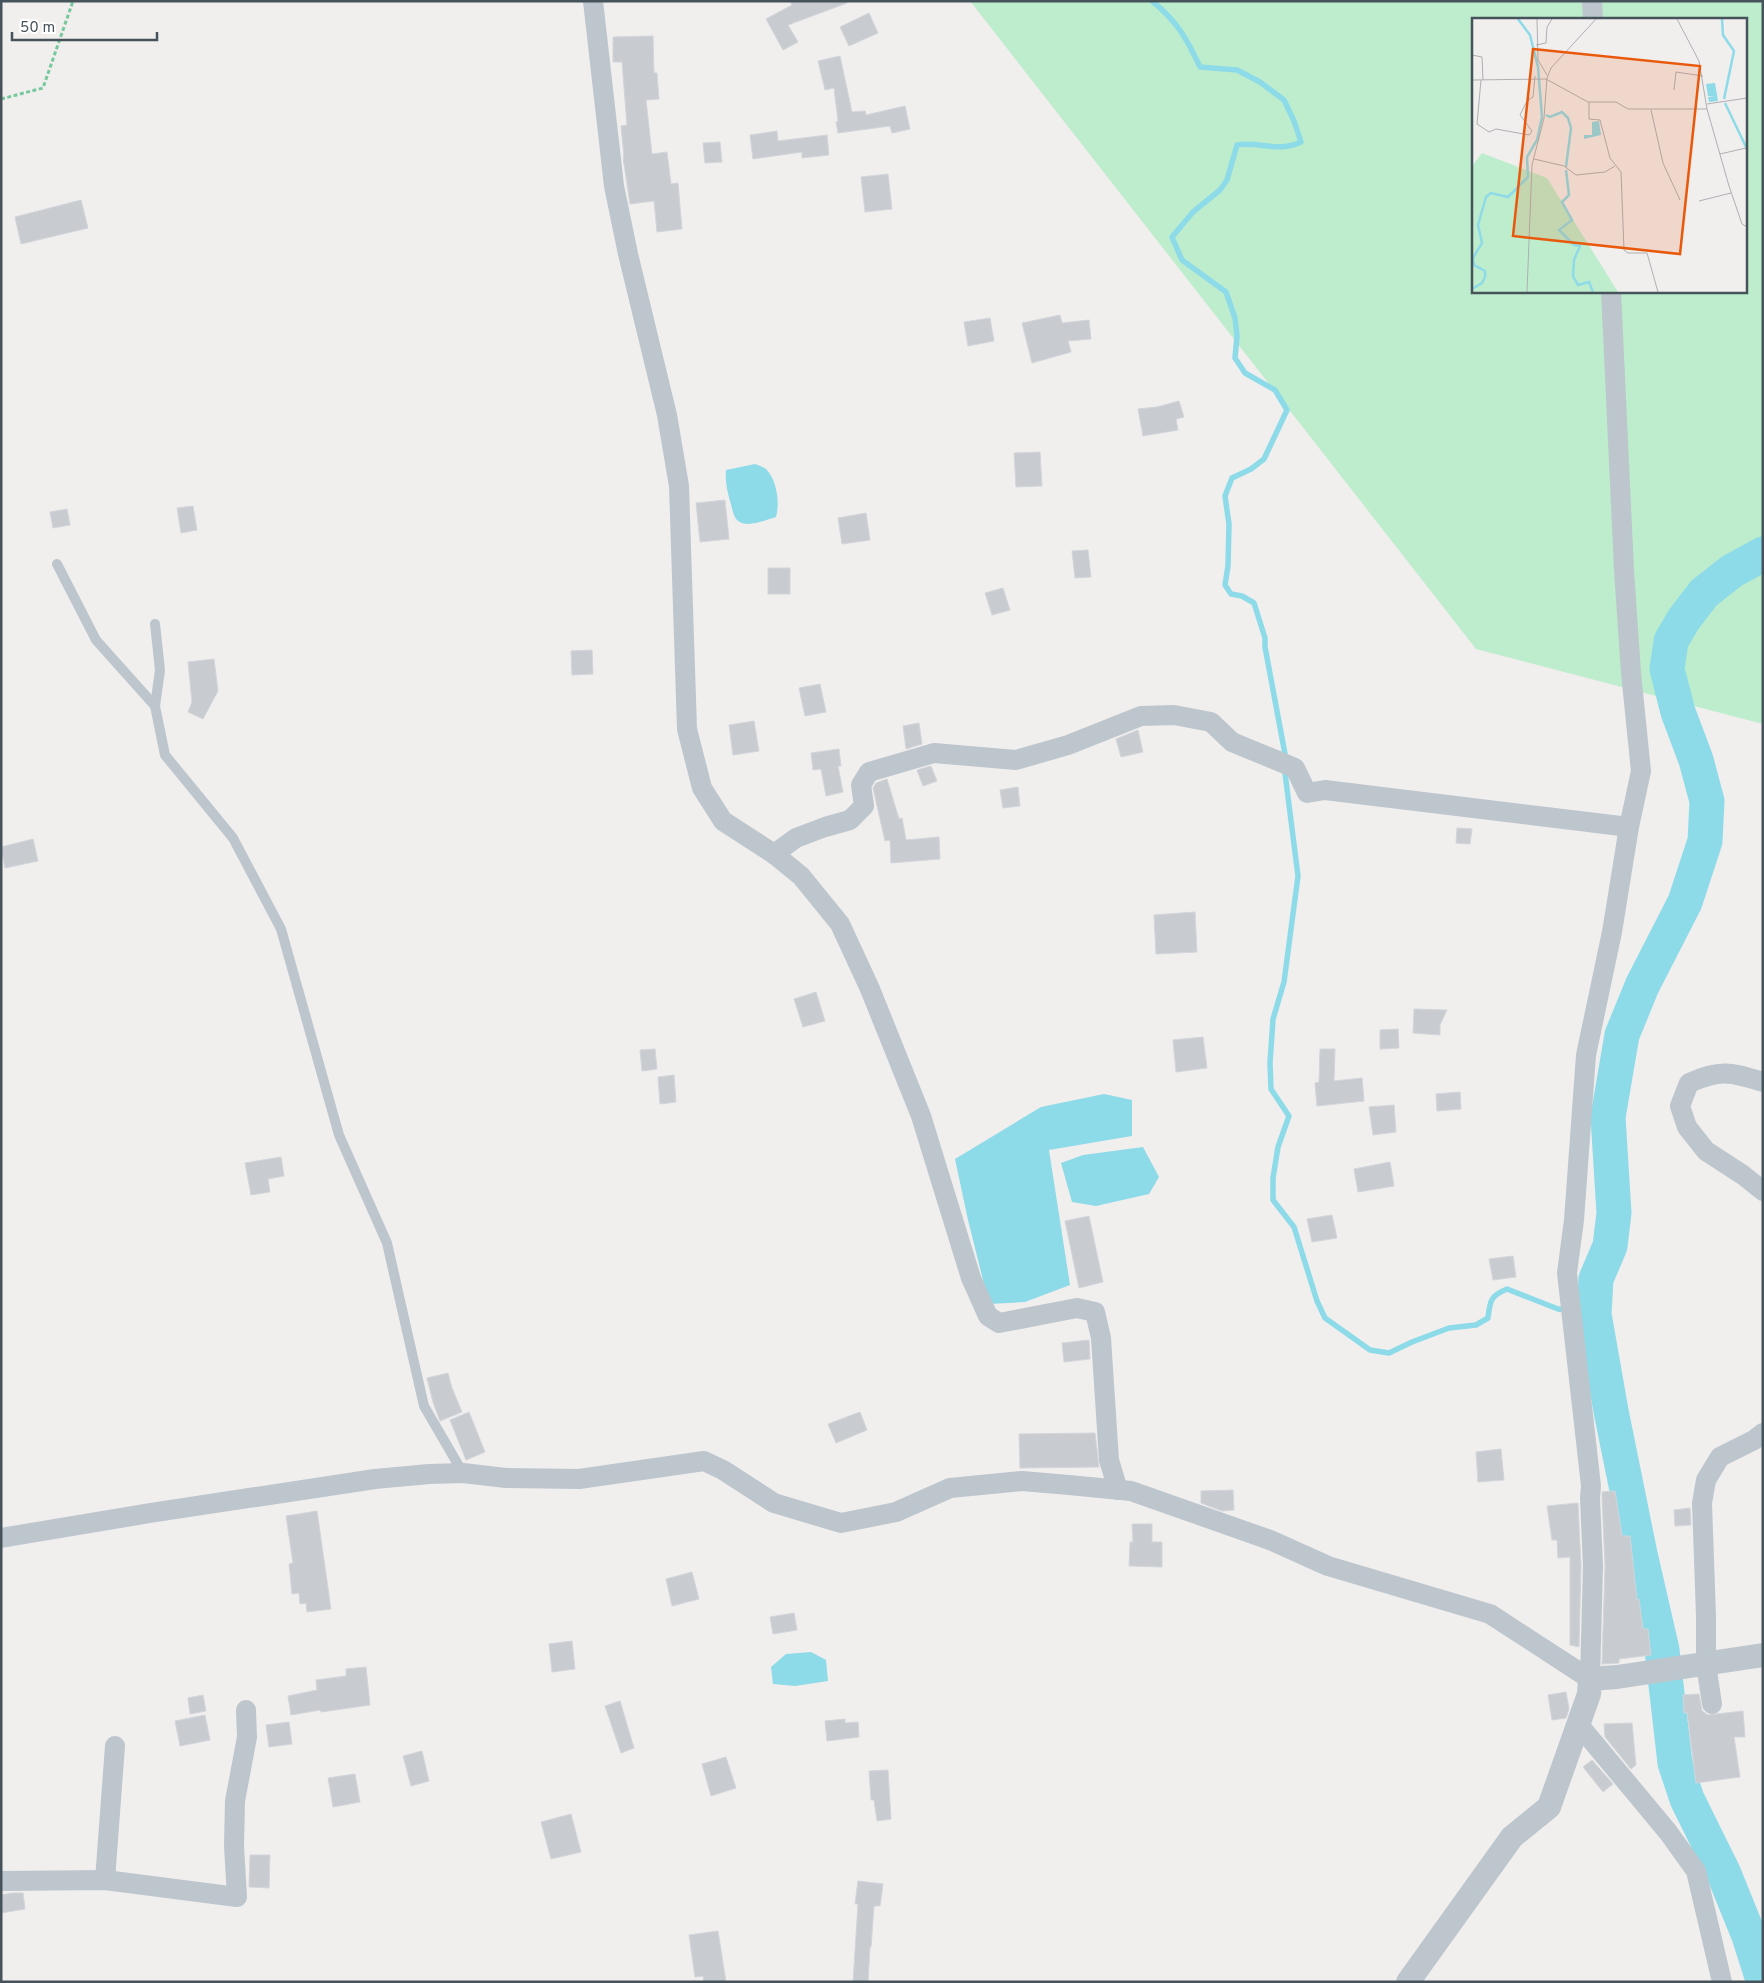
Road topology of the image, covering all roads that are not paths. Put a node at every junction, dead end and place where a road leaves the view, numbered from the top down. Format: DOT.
graph roads {
  1 [pos="593,1"];
  2 [pos="1592,1"];
  3 [pos="1593,18"];
  4 [pos="1611,292"];
  5 [pos="57,564"];
  6 [pos="155,624"];
  7 [pos="155,706"];
  8 [pos="1629,828"];
  9 [pos="774,854"];
  10 [pos="1763,1082"];
  11 [pos="1763,1191"];
  12 [pos="1763,1433"];
  13 [pos="463,1473"];
  14 [pos="1118,1490"];
  15 [pos="1,1538"];
  16 [pos="1763,1655"];
  17 [pos="1706,1664"];
  18 [pos="1590,1679"];
  19 [pos="1712,1704"];
  20 [pos="246,1710"];
  21 [pos="1579,1725"];
  22 [pos="115,1746"];
  23 [pos="105,1880"];
  24 [pos="1,1881"];
  25 [pos="1408,1982"];
  26 [pos="1722,1982"];
  1 -- 9 [label="street"];
  2 -- 3 [label="street"];
  4 -- 8 [label="street"];
  5 -- 7 [label="lane"];
  6 -- 7 [label="lane"];
  7 -- 13 [label="lane"];
  8 -- 9 [label="street"];
  8 -- 18 [label="street"];
  9 -- 14 [label="street"];
  10 -- 11 [label="street"];
  12 -- 17 [label="street"];
  13 -- 14 [label="street"];
  13 -- 15 [label="street"];
  14 -- 18 [label="street"];
  16 -- 17 [label="street"];
  17 -- 18 [label="street"];
  17 -- 19 [label="street"];
  18 -- 21 [label="street"];
  20 -- 23 [label="street"];
  21 -- 25 [label="street"];
  21 -- 26 [label="street"];
  22 -- 23 [label="street"];
  23 -- 24 [label="street"];
}
